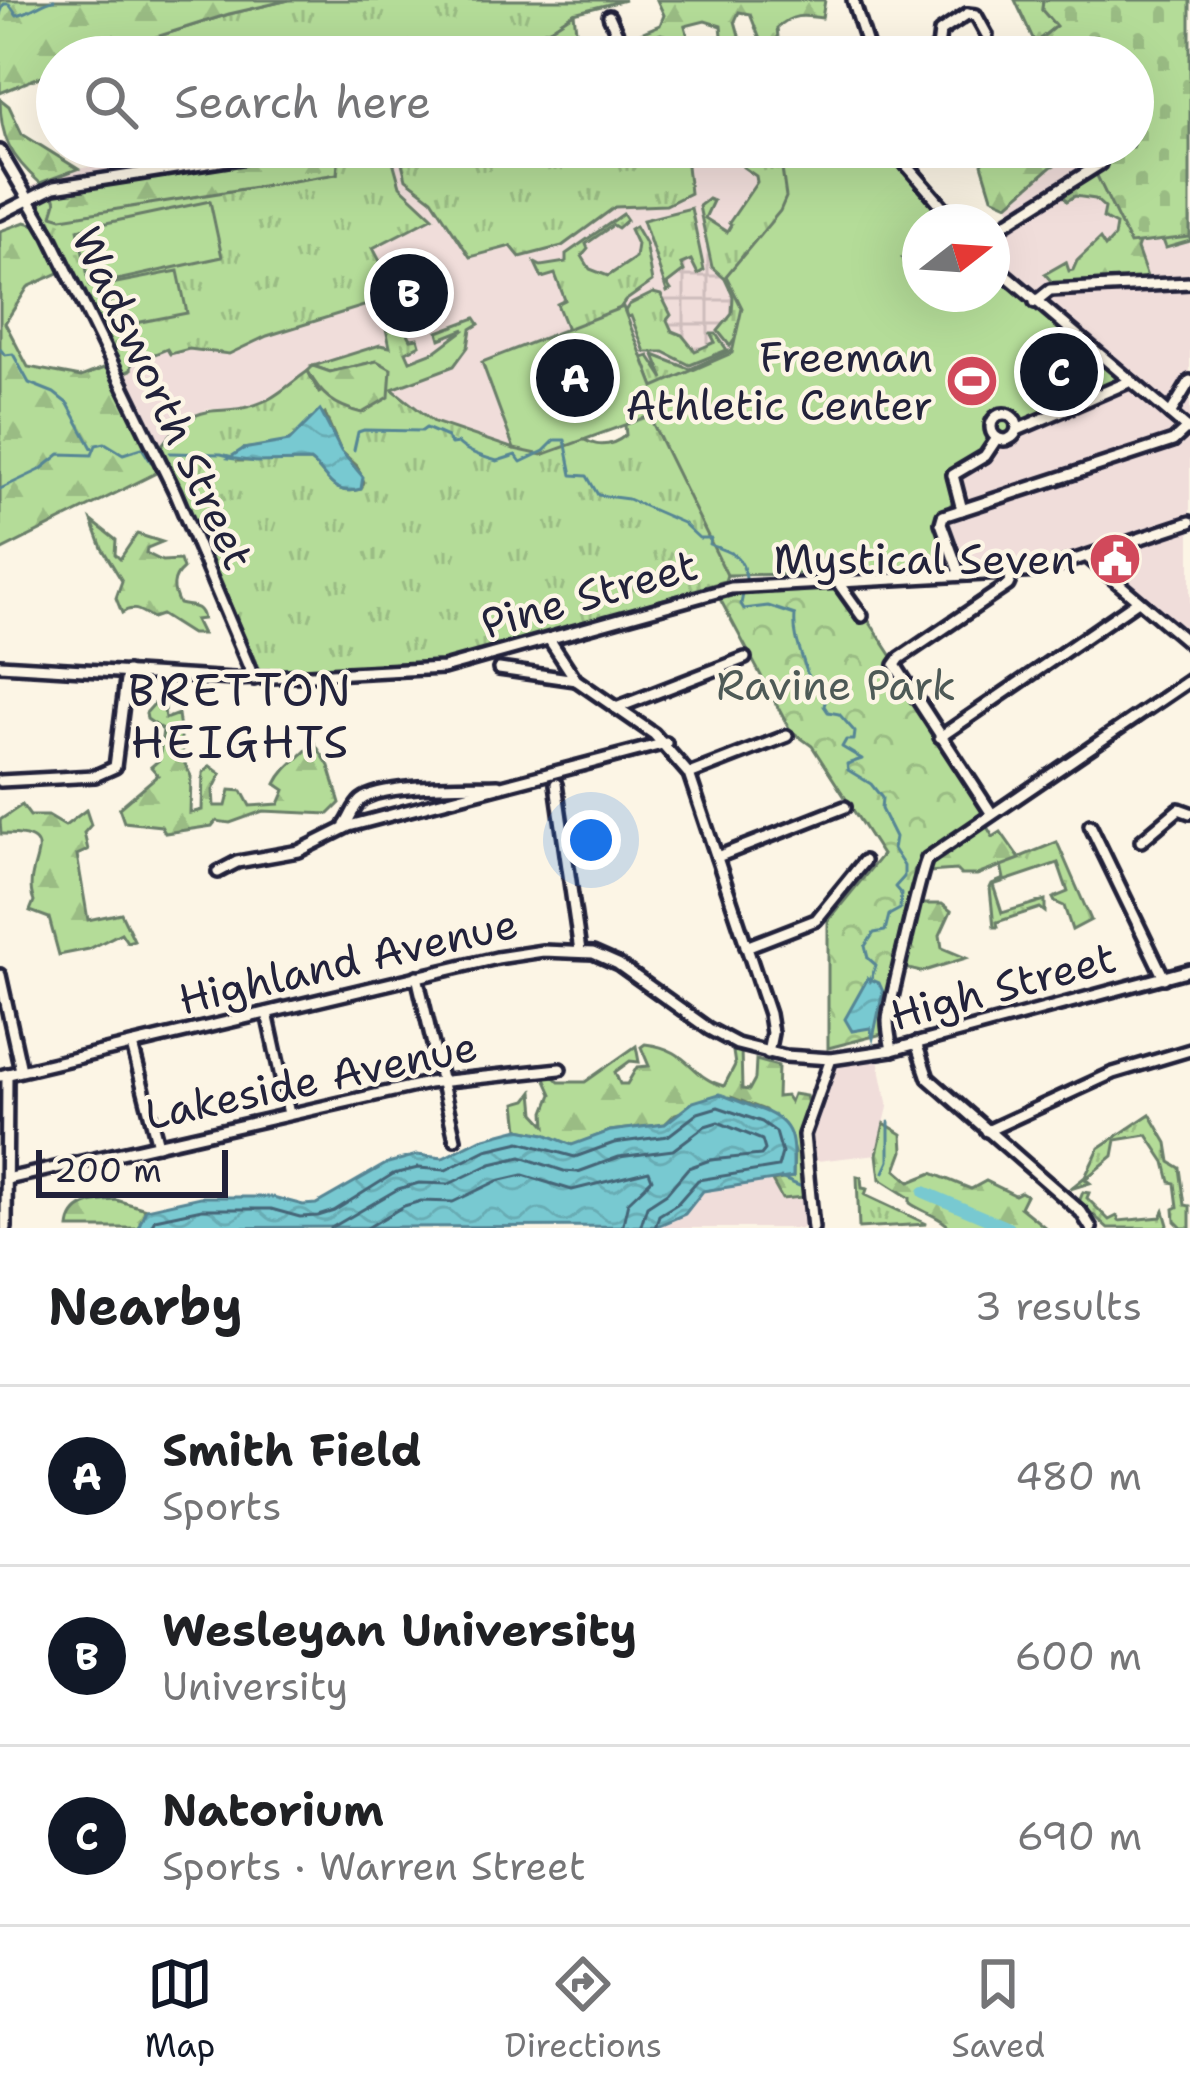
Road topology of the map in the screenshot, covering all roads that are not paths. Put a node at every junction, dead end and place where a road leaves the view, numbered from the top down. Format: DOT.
graph roads {
  1 [pos="854,0"];
  2 [pos="961,0"];
  3 [pos="967,14"];
  4 [pos="609,16"];
  5 [pos="987,35"];
  6 [pos="618,36"];
  7 [pos="865,36"];
  8 [pos="937,36"];
  9 [pos="0,151"];
  10 [pos="176,168"];
  11 [pos="909,168"];
  12 [pos="1094,168"];
  13 [pos="29,197"];
  14 [pos="940,204"];
  15 [pos="0,214"];
  16 [pos="1010,221"];
  17 [pos="1010,279"];
  18 [pos="1190,284"];
  19 [pos="1035,302"];
  20 [pos="1131,381"];
  21 [pos="1190,381"];
  22 [pos="1170,414"];
  23 [pos="1189,429"];
  24 [pos="1016,430"];
  25 [pos="997,438"];
  26 [pos="962,510"];
  27 [pos="1190,522"];
  28 [pos="1086,556"];
  29 [pos="1013,573"];
  30 [pos="960,575"];
  31 [pos="837,581"];
  32 [pos="1138,601"];
  33 [pos="862,616"];
  34 [pos="549,639"];
  35 [pos="1190,644"];
  36 [pos="745,658"];
  37 [pos="0,664"];
  38 [pos="500,669"];
  39 [pos="127,673"];
  40 [pos="254,679"];
  41 [pos="575,680"];
  42 [pos="1190,680"];
  43 [pos="616,708"];
  44 [pos="787,736"];
  45 [pos="940,737"];
  46 [pos="666,743"];
  47 [pos="689,774"];
  48 [pos="0,781"];
  49 [pos="514,784"];
  50 [pos="556,784"];
  51 [pos="845,807"];
  52 [pos="1188,811"];
  53 [pos="992,814"];
  54 [pos="1090,825"];
  55 [pos="341,829"];
  56 [pos="1142,841"];
  57 [pos="718,857"];
  58 [pos="864,862"];
  59 [pos="218,872"];
  60 [pos="746,946"];
  61 [pos="580,951"];
  62 [pos="1190,970"];
  63 [pos="0,975"];
  64 [pos="417,976"];
  65 [pos="1164,978"];
  66 [pos="266,1013"];
  67 [pos="916,1043"];
  68 [pos="132,1045"];
  69 [pos="892,1049"];
  70 [pos="1190,1050"];
  71 [pos="768,1053"];
  72 [pos="831,1059"];
  73 [pos="560,1069"];
  74 [pos="21,1070"];
  75 [pos="3,1075"];
  76 [pos="441,1081"];
  77 [pos="290,1114"];
  78 [pos="987,1131"];
  79 [pos="455,1139"];
  80 [pos="158,1144"];
  81 [pos="7,1179"];
  82 [pos="6,1228"];
  83 [pos="813,1228"];
  84 [pos="1091,1228"];
  1 -- 7 [label="street"];
  2 -- 3 [label="street"];
  3 -- 5 [label="street"];
  3 -- 8 [label="street"];
  4 -- 6 [label="street"];
  9 -- 13 [label="street, Wadsworth Street"];
  10 -- 13 [label="street"];
  11 -- 14 [label="street"];
  12 -- 16 [label="street"];
  13 -- 15 [label="street"];
  13 -- 40 [label="street, Wadsworth Street"];
  17 -- 19 [label="street"];
  18 -- 19 [label="street"];
  19 -- 20 [label="street"];
  20 -- 22 [label="street"];
  20 -- 24 [label="street"];
  21 -- 22 [label="street"];
  22 -- 23 [label="street"];
  23 -- 26 [label="street"];
  24 -- 25 [label="street"];
  24 -- 25 [label="street"];
  25 -- 26 [label="street"];
  26 -- 30 [label="street"];
  27 -- 28 [label="street, Pine Street"];
  28 -- 29 [label="street, Pine Street"];
  28 -- 32 [label="street"];
  29 -- 30 [label="street, Pine Street"];
  29 -- 45 [label="street"];
  30 -- 31 [label="street, Pine Street"];
  31 -- 33 [label="street"];
  31 -- 34 [label="street, Pine Street"];
  32 -- 35 [label="street"];
  32 -- 45 [label="street"];
  34 -- 40 [label="street, Pine Street"];
  34 -- 41 [label="street"];
  36 -- 43 [label="street"];
  37 -- 39 [label="street, Pine Street"];
  38 -- 41 [label="street"];
  39 -- 40 [label="street, Pine Street"];
  39 -- 48 [label="street"];
  41 -- 43 [label="street"];
  42 -- 53 [label="street"];
  43 -- 46 [label="street"];
  44 -- 47 [label="street"];
  45 -- 53 [label="street"];
  46 -- 47 [label="street"];
  46 -- 49 [label="street"];
  47 -- 57 [label="street"];
  49 -- 55 [label="street"];
  49 -- 55 [label="street"];
  50 -- 61 [label="street"];
  51 -- 57 [label="street"];
  52 -- 56 [label="street"];
  53 -- 69 [label="street"];
  54 -- 65 [label="street"];
  55 -- 59 [label="street"];
  57 -- 60 [label="street"];
  58 -- 60 [label="street"];
  60 -- 71 [label="street"];
  61 -- 64 [label="street, Highland Avenue"];
  61 -- 71 [label="street, Highland Avenue"];
  62 -- 65 [label="street, High Street"];
  63 -- 74 [label="street"];
  64 -- 66 [label="street, Highland Avenue"];
  64 -- 76 [label="street"];
  65 -- 67 [label="street, High Street"];
  66 -- 68 [label="street, Highland Avenue"];
  66 -- 77 [label="street"];
  67 -- 69 [label="street, High Street"];
  67 -- 78 [label="street"];
  68 -- 74 [label="street, Highland Avenue"];
  68 -- 80 [label="street"];
  69 -- 72 [label="street, High Street"];
  70 -- 78 [label="street"];
  71 -- 72 [label="street, Highland Avenue"];
  72 -- 83 [label="street"];
  73 -- 76 [label="street, Lakeside Avenue"];
  74 -- 75 [label="street, Highland Avenue"];
  75 -- 81 [label="street"];
  76 -- 77 [label="street, Lakeside Avenue"];
  76 -- 79 [label="street"];
  77 -- 80 [label="street, Lakeside Avenue"];
  78 -- 84 [label="street"];
  80 -- 81 [label="street, Lakeside Avenue"];
  81 -- 82 [label="street"];
}
